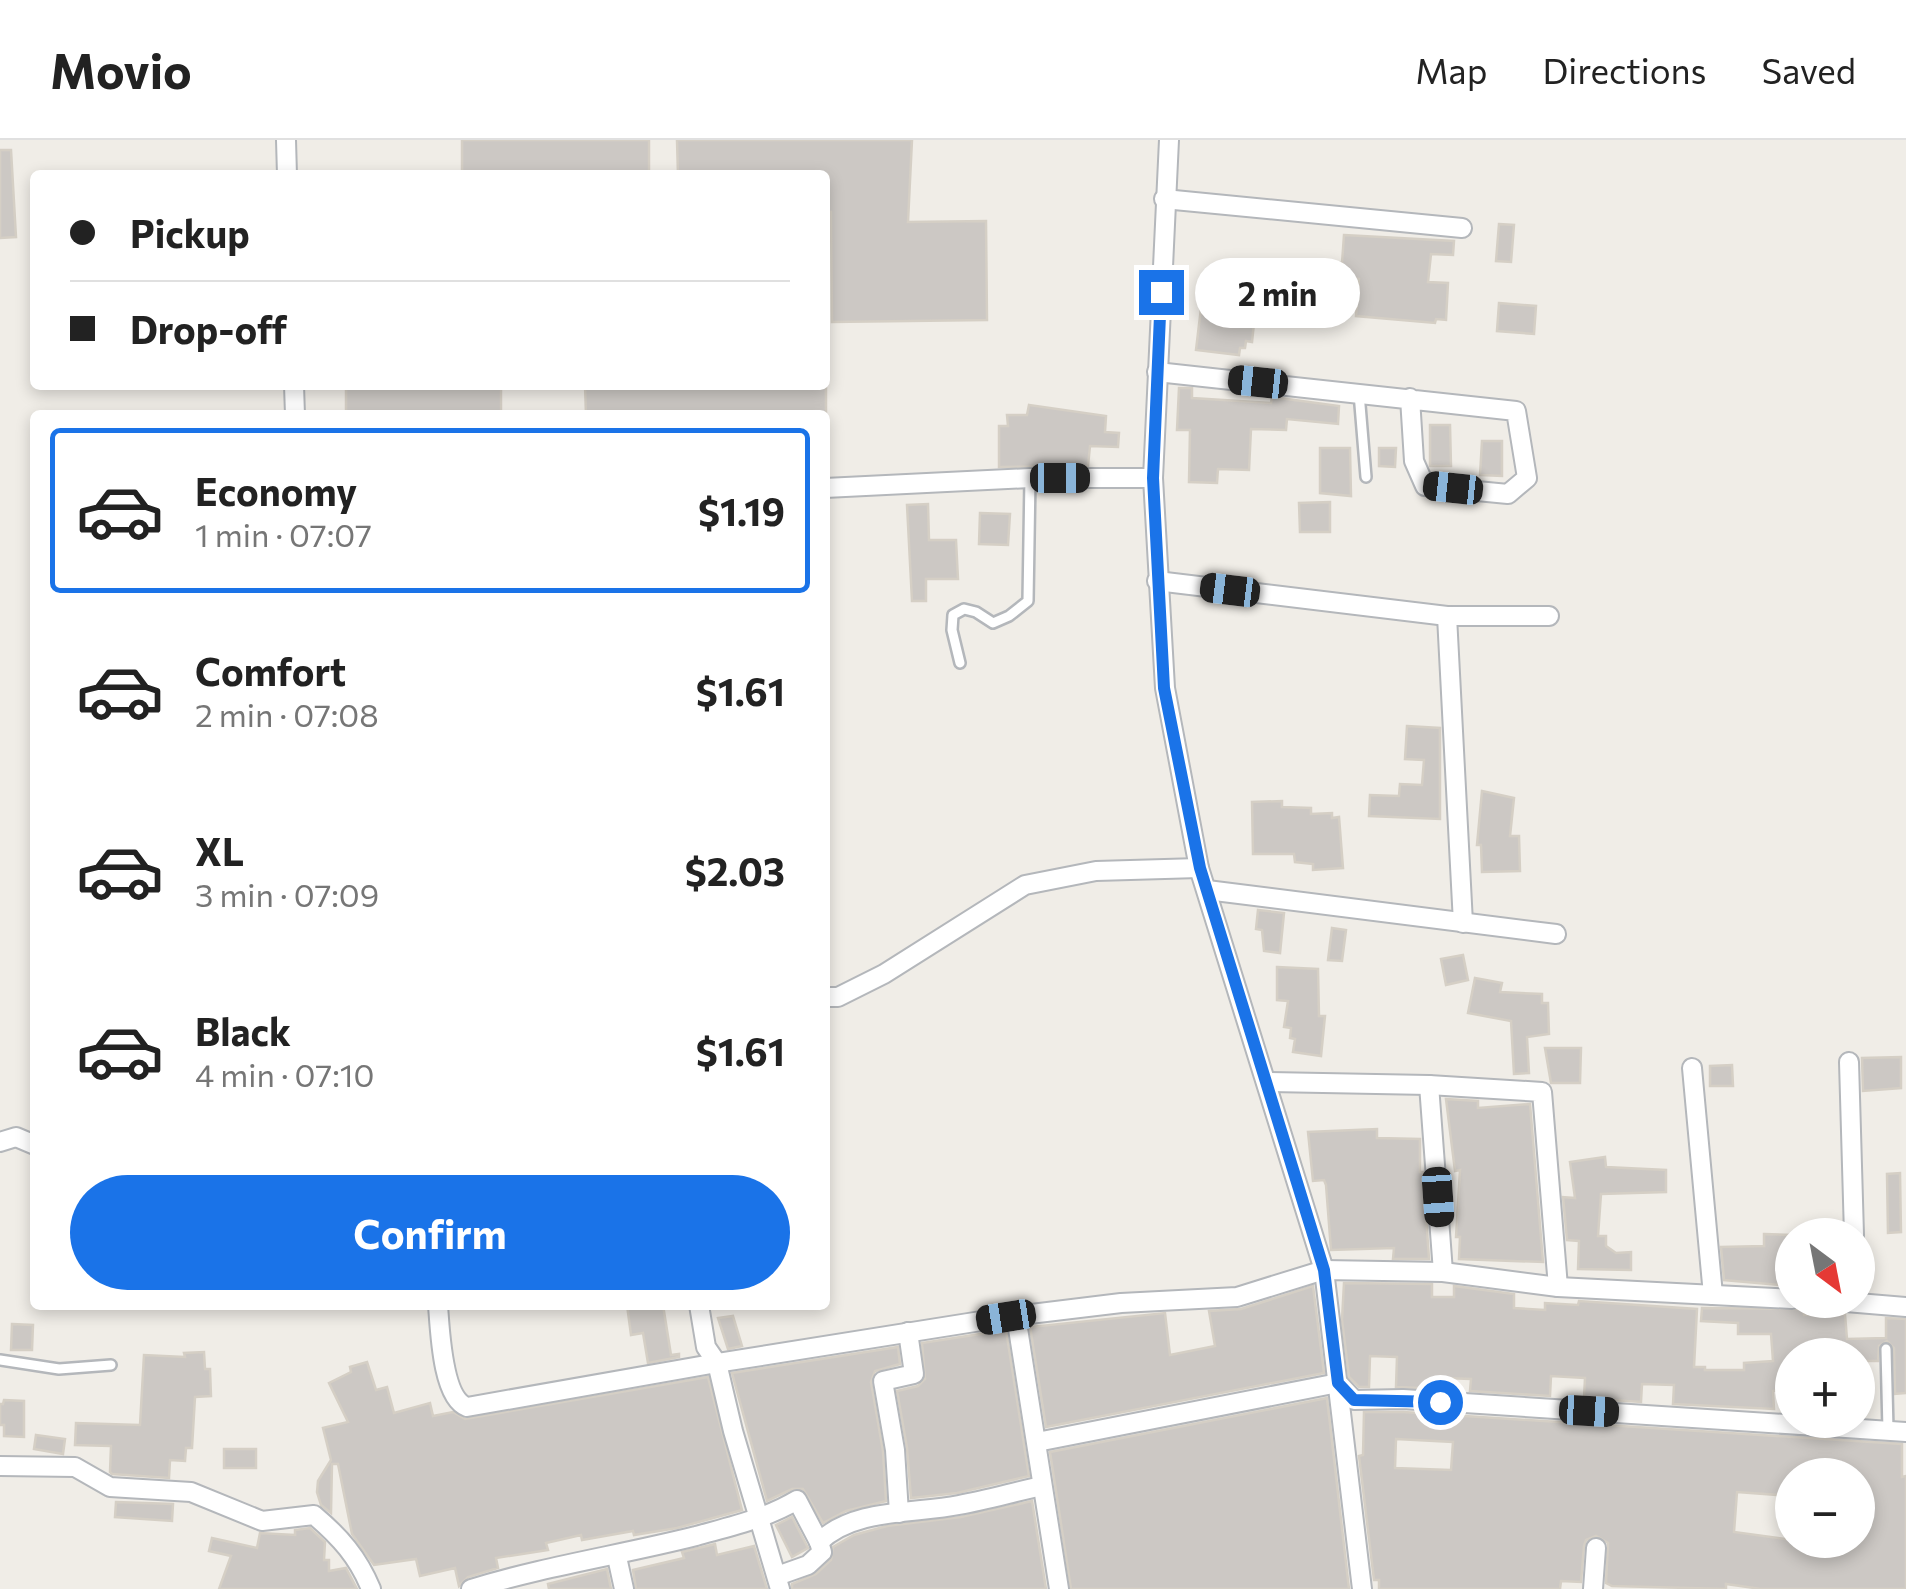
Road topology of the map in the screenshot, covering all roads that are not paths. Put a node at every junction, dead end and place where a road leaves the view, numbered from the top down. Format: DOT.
graph roads {
  1 [pos="286,140"];
  2 [pos="1168,140"];
  3 [pos="288,170"];
  4 [pos="1164,199"];
  5 [pos="1462,228"];
  6 [pos="1157,372"];
  7 [pos="1359,394"];
  8 [pos="1410,398"];
  9 [pos="1366,477"];
  10 [pos="1030,478"];
  11 [pos="1153,478"];
  12 [pos="830,488"];
  13 [pos="1158,581"];
  14 [pos="1447,616"];
  15 [pos="1550,616"];
  16 [pos="960,663"];
  17 [pos="1200,868"];
  18 [pos="1207,890"];
  19 [pos="1464,923"];
  20 [pos="1556,934"];
  21 [pos="830,997"];
  22 [pos="1849,1062"];
  23 [pos="1692,1068"];
  24 [pos="1267,1082"];
  25 [pos="1429,1085"];
  26 [pos="0,1142"];
  27 [pos="30,1143"];
  28 [pos="1854,1218"];
  29 [pos="1324,1270"];
  30 [pos="1443,1272"];
  31 [pos="1558,1287"];
  32 [pos="1713,1295"];
  33 [pos="1775,1297"];
  34 [pos="1875,1303"];
  35 [pos="1906,1307"];
  36 [pos="439,1310"];
  37 [pos="700,1310"];
  38 [pos="1016,1316"];
  39 [pos="908,1332"];
  40 [pos="1886,1349"];
  41 [pos="0,1360"];
  42 [pos="717,1362"];
  43 [pos="110,1365"];
  44 [pos="1338,1383"];
  45 [pos="1897,1431"];
  46 [pos="1037,1442"];
  47 [pos="0,1466"];
  48 [pos="1042,1486"];
  49 [pos="899,1513"];
  50 [pos="759,1519"];
  51 [pos="819,1542"];
  52 [pos="1596,1548"];
  53 [pos="616,1556"];
  54 [pos="779,1582"];
  55 [pos="371,1589"];
  56 [pos="471,1589"];
  57 [pos="624,1589"];
  58 [pos="1059,1589"];
  59 [pos="1362,1589"];
  60 [pos="1593,1589"];
  1 -- 3 [label="street"];
  2 -- 4 [label="street"];
  4 -- 5 [label="street"];
  4 -- 6 [label="street"];
  6 -- 7 [label="street"];
  6 -- 11 [label="street"];
  7 -- 8 [label="street"];
  7 -- 9 [label="lane"];
  8 -- 8 [label="street"];
  10 -- 11 [label="street"];
  10 -- 12 [label="street"];
  10 -- 16 [label="lane"];
  11 -- 13 [label="street"];
  13 -- 14 [label="street"];
  13 -- 17 [label="street"];
  14 -- 15 [label="street"];
  14 -- 19 [label="street"];
  17 -- 18 [label="street"];
  17 -- 21 [label="street"];
  18 -- 19 [label="street"];
  18 -- 24 [label="street"];
  19 -- 20 [label="street"];
  22 -- 28 [label="street"];
  23 -- 32 [label="street"];
  24 -- 25 [label="street"];
  24 -- 29 [label="street"];
  25 -- 30 [label="street"];
  25 -- 31 [label="street"];
  26 -- 27 [label="street"];
  29 -- 30 [label="street"];
  29 -- 38 [label="street"];
  29 -- 44 [label="street"];
  30 -- 31 [label="street"];
  31 -- 32 [label="street"];
  32 -- 33 [label="street"];
  34 -- 35 [label="street"];
  36 -- 42 [label="street"];
  37 -- 42 [label="street"];
  38 -- 39 [label="street"];
  38 -- 46 [label="street"];
  39 -- 42 [label="street"];
  39 -- 49 [label="street"];
  40 -- 45 [label="lane"];
  41 -- 43 [label="lane"];
  42 -- 50 [label="street"];
  44 -- 45 [label="street"];
  44 -- 46 [label="street"];
  44 -- 59 [label="street"];
  46 -- 48 [label="street"];
  47 -- 55 [label="street"];
  48 -- 49 [label="street"];
  48 -- 58 [label="street"];
  49 -- 51 [label="street"];
  50 -- 51 [label="street"];
  50 -- 53 [label="street"];
  50 -- 54 [label="street"];
  51 -- 54 [label="street"];
  52 -- 60 [label="street"];
  53 -- 56 [label="street"];
  53 -- 57 [label="street"];
}
